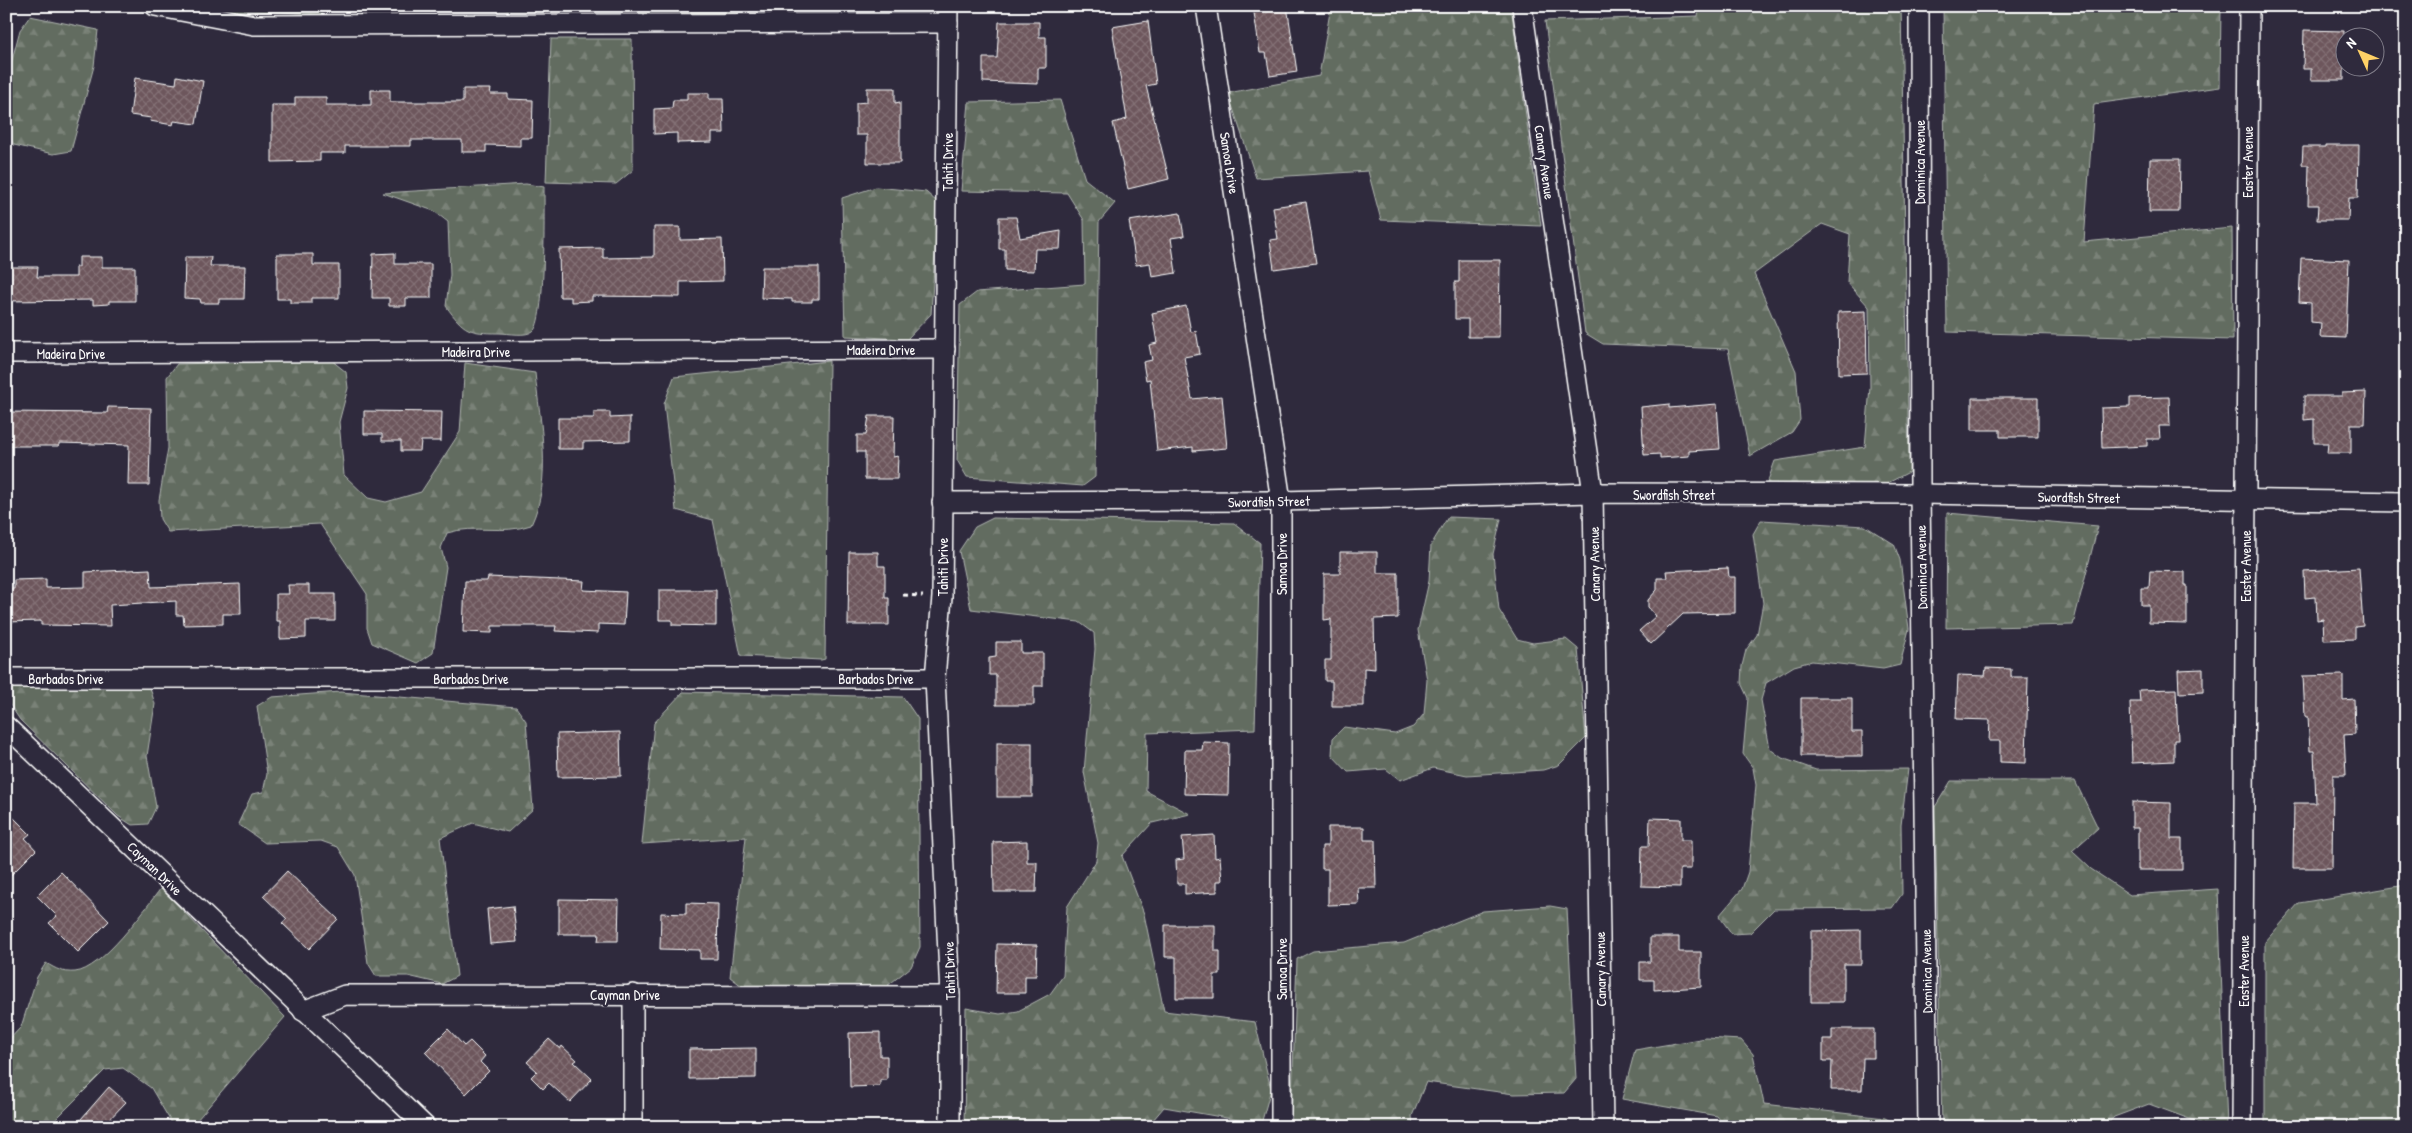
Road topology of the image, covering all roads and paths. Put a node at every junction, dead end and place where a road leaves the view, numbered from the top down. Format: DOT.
graph roads {
  1 [pos="154,6"];
  2 [pos="1206,6"];
  3 [pos="1522,6"];
  4 [pos="1919,6"];
  5 [pos="2248,6"];
  6 [pos="948,14"];
  7 [pos="945,348"];
  8 [pos="6,353"];
  9 [pos="1593,493"];
  10 [pos="1920,494"];
  11 [pos="2245,500"];
  12 [pos="1281,501"];
  13 [pos="942,502"];
  14 [pos="2406,502"];
  15 [pos="6,678"];
  16 [pos="936,678"];
  17 [pos="6,726"];
  18 [pos="634,994"];
  19 [pos="950,996"];
  20 [pos="303,1011"];
  21 [pos="426,1127"];
  22 [pos="633,1127"];
  23 [pos="950,1127"];
  24 [pos="1281,1127"];
  25 [pos="1603,1127"];
  26 [pos="1928,1127"];
  27 [pos="2242,1127"];
  1 -- 6 [label="street"];
  2 -- 12 [label="street, Samoa Drive"];
  3 -- 9 [label="street, Canary Avenue"];
  4 -- 10 [label="street, Dominica Avenue"];
  5 -- 11 [label="street, Easter Avenue"];
  6 -- 7 [label="street, Tahiti Drive"];
  7 -- 8 [label="street, Madeira Drive"];
  7 -- 13 [label="street, Tahiti Drive"];
  9 -- 10 [label="street, Swordfish Street"];
  9 -- 12 [label="street, Swordfish Street"];
  9 -- 25 [label="street, Canary Avenue"];
  10 -- 11 [label="street, Swordfish Street"];
  10 -- 26 [label="street, Dominica Avenue"];
  11 -- 14 [label="street, Swordfish Street"];
  11 -- 27 [label="street, Easter Avenue"];
  12 -- 13 [label="street, Swordfish Street"];
  12 -- 24 [label="street, Samoa Drive"];
  13 -- 16 [label="street, Tahiti Drive"];
  15 -- 16 [label="street, Barbados Drive"];
  16 -- 19 [label="street, Tahiti Drive"];
  17 -- 20 [label="street, Cayman Drive"];
  18 -- 19 [label="street, Cayman Drive"];
  18 -- 20 [label="street, Cayman Drive"];
  18 -- 22 [label="street"];
  19 -- 23 [label="street, Tahiti Drive"];
  20 -- 21 [label="street, Cayman Drive"];
}
